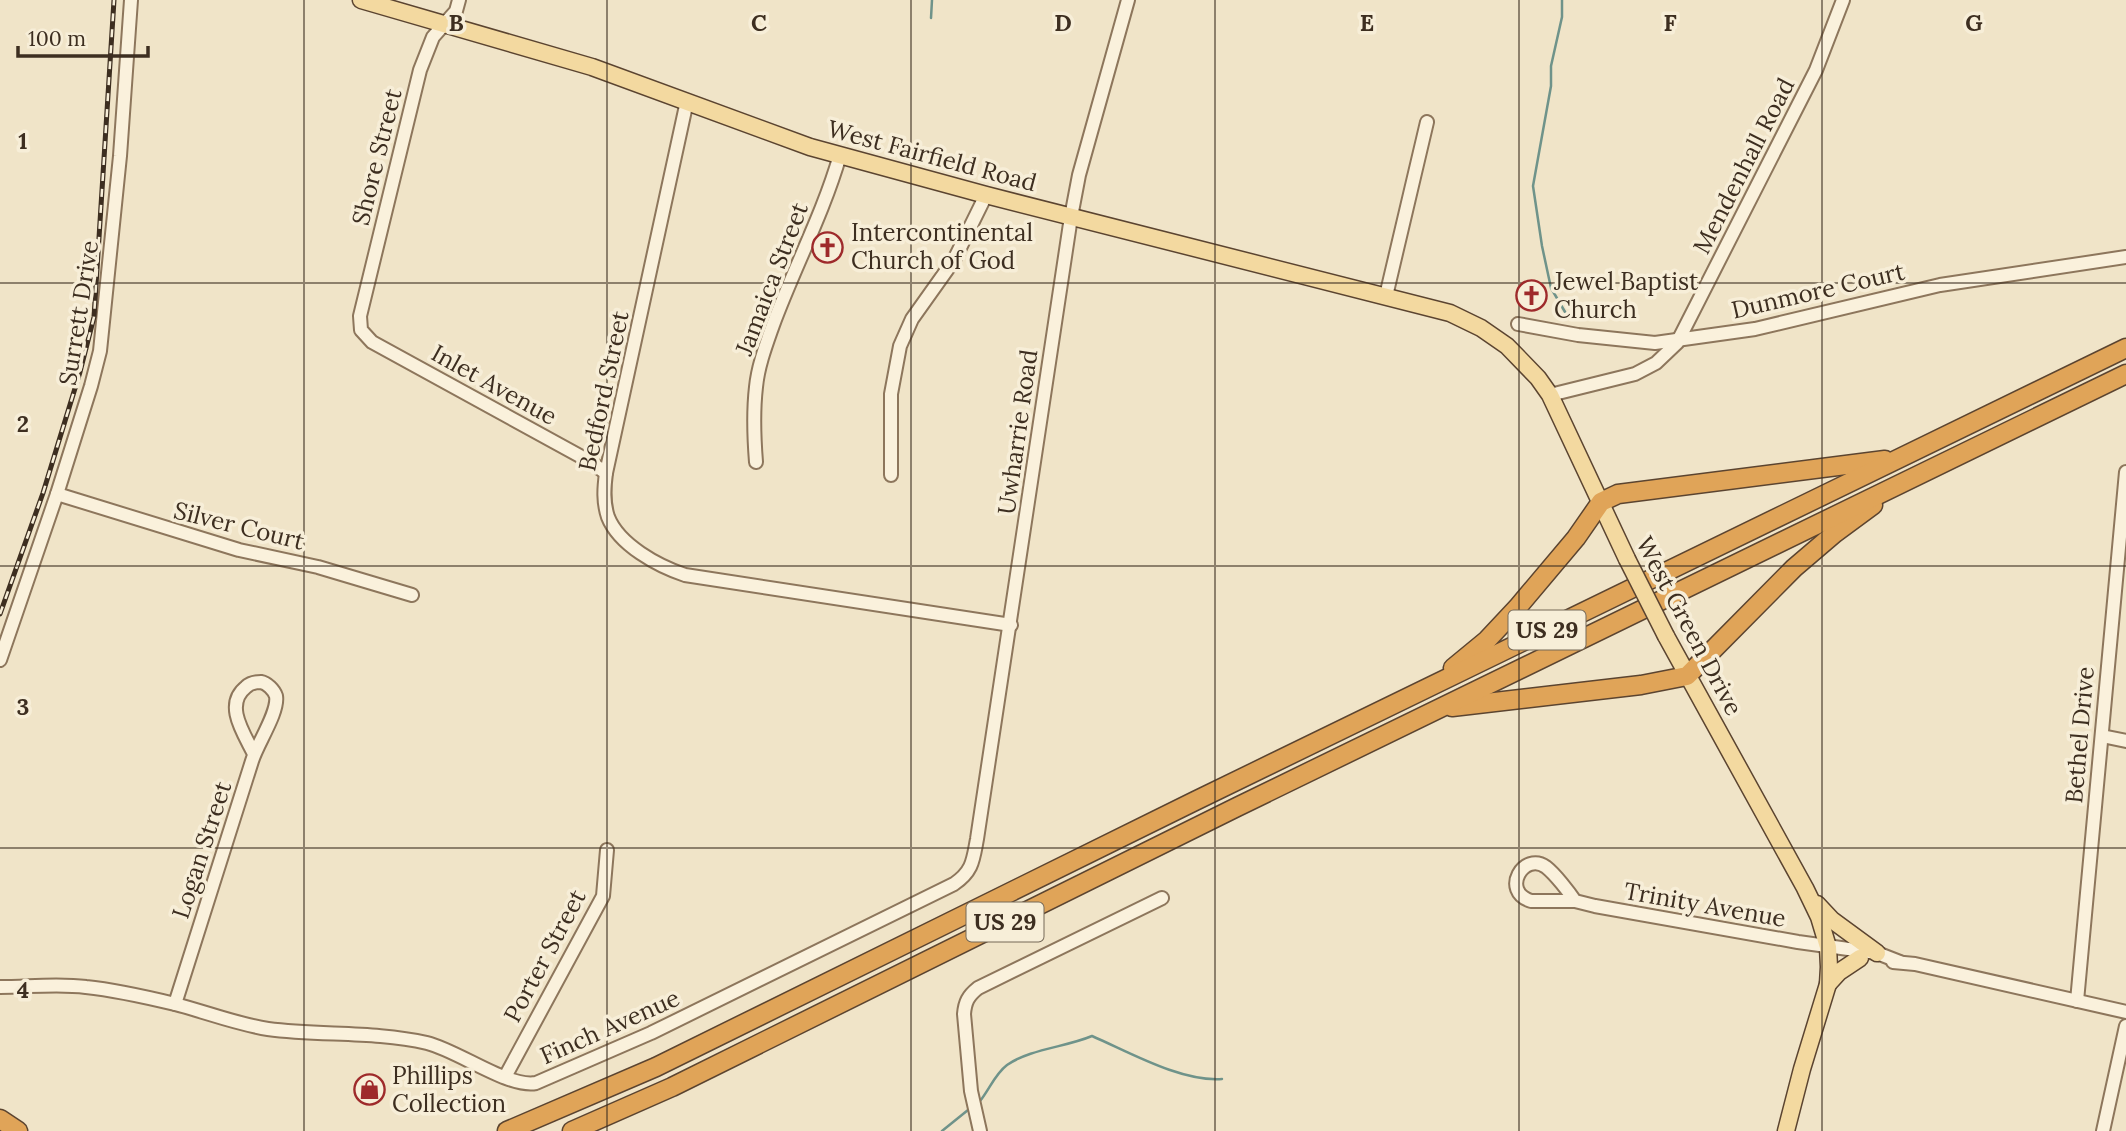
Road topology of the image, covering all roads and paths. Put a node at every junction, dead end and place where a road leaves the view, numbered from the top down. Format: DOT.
graph roads {
  1 [pos="131,0"];
  2 [pos="361,0"];
  3 [pos="459,0"];
  4 [pos="1128,0"];
  5 [pos="1843,0"];
  6 [pos="444,23"];
  7 [pos="687,101"];
  8 [pos="1427,122"];
  9 [pos="840,155"];
  10 [pos="986,195"];
  11 [pos="1071,217"];
  12 [pos="2126,257"];
  13 [pos="1387,296"];
  14 [pos="1518,324"];
  15 [pos="363,334"];
  16 [pos="1495,337"];
  17 [pos="1678,340"];
  18 [pos="2126,348"];
  19 [pos="2126,374"];
  20 [pos="1550,394"];
  21 [pos="1899,458"];
  22 [pos="756,462"];
  23 [pos="606,473"];
  24 [pos="891,475"];
  25 [pos="1913,476"];
  26 [pos="2126,479"];
  27 [pos="57,495"];
  28 [pos="1601,502"];
  29 [pos="412,595"];
  30 [pos="1011,625"];
  31 [pos="0,660"];
  32 [pos="1687,676"];
  33 [pos="1431,686"];
  34 [pos="1437,709"];
  35 [pos="2102,736"];
  36 [pos="2126,741"];
  37 [pos="254,754"];
  38 [pos="607,850"];
  39 [pos="966,874"];
  40 [pos="1808,894"];
  41 [pos="1162,898"];
  42 [pos="1576,901"];
  43 [pos="1828,947"];
  44 [pos="1877,953"];
  45 [pos="1860,958"];
  46 [pos="1900,962"];
  47 [pos="1828,984"];
  48 [pos="0,987"];
  49 [pos="2077,1001"];
  50 [pos="175,1004"];
  51 [pos="2126,1012"];
  52 [pos="1818,1020"];
  53 [pos="2126,1026"];
  54 [pos="505,1077"];
  55 [pos="0,1119"];
  56 [pos="18,1131"];
  57 [pos="508,1131"];
  58 [pos="572,1131"];
  59 [pos="980,1131"];
  60 [pos="1786,1131"];
  61 [pos="2103,1131"];
  1 -- 27 [label="street, Surrett Drive"];
  2 -- 6 [label="main road, West Fairfield Road"];
  3 -- 6 [label="street, Shore Street"];
  4 -- 11 [label="street, Uwharrie Road"];
  5 -- 17 [label="street, Mendenhall Road"];
  6 -- 7 [label="main road, West Fairfield Road"];
  6 -- 15 [label="street, Shore Street"];
  7 -- 9 [label="main road, West Fairfield Road"];
  7 -- 23 [label="street, Bedford Street"];
  8 -- 13 [label="street"];
  9 -- 10 [label="main road, West Fairfield Road"];
  9 -- 22 [label="street, Jamaica Street"];
  10 -- 11 [label="main road, West Fairfield Road"];
  10 -- 24 [label="street"];
  11 -- 13 [label="main road, West Fairfield Road"];
  11 -- 30 [label="street, Uwharrie Road"];
  12 -- 17 [label="street, Dunmore Court"];
  13 -- 16 [label="main road, West Fairfield Road"];
  14 -- 17 [label="street, Dunmore Court"];
  15 -- 23 [label="street, Inlet Avenue"];
  16 -- 20 [label="main road, West Green Drive"];
  17 -- 20 [label="street, Mendenhall Road"];
  18 -- 21 [label="highway, US 29"];
  19 -- 25 [label="highway, US 29"];
  20 -- 28 [label="main road, West Green Drive"];
  21 -- 28 [label="highway"];
  21 -- 33 [label="highway, US 29"];
  23 -- 30 [label="street, Bedford Street"];
  25 -- 32 [label="highway"];
  25 -- 34 [label="highway, US 29"];
  26 -- 35 [label="street, Bethel Drive"];
  27 -- 29 [label="street, Silver Court"];
  27 -- 31 [label="street, Surrett Drive"];
  28 -- 32 [label="main road, West Green Drive, bridge"];
  28 -- 33 [label="highway"];
  30 -- 39 [label="street, Uwharrie Road"];
  32 -- 34 [label="highway"];
  32 -- 40 [label="main road, West Green Drive"];
  33 -- 57 [label="highway, US 29"];
  34 -- 58 [label="highway, US 29"];
  35 -- 36 [label="street"];
  35 -- 49 [label="street, Bethel Drive"];
  37 -- 37 [label="street, Logan Street"];
  37 -- 50 [label="street, Logan Street"];
  38 -- 54 [label="street, Porter Street"];
  39 -- 54 [label="street, Finch Avenue"];
  40 -- 43 [label="main road, West Green Drive"];
  40 -- 44 [label="main road"];
  41 -- 59 [label="street"];
  42 -- 42 [label="street, Trinity Avenue"];
  42 -- 43 [label="street, Trinity Avenue"];
  43 -- 44 [label="street, Trinity Avenue"];
  43 -- 45 [label="street, Trinity Avenue"];
  43 -- 47 [label="main road, West Green Drive"];
  43 -- 52 [label="main road, West Green Drive"];
  44 -- 46 [label="street, Trinity Avenue"];
  45 -- 46 [label="street, Trinity Avenue"];
  45 -- 47 [label="main road"];
  46 -- 49 [label="street, Trinity Avenue"];
  47 -- 52 [label="main road, West Green Drive"];
  48 -- 50 [label="street, Finch Avenue"];
  49 -- 51 [label="street, Trinity Avenue"];
  50 -- 54 [label="street, Finch Avenue"];
  52 -- 60 [label="main road, West Green Drive"];
  53 -- 61 [label="street"];
  55 -- 56 [label="highway"];
}
